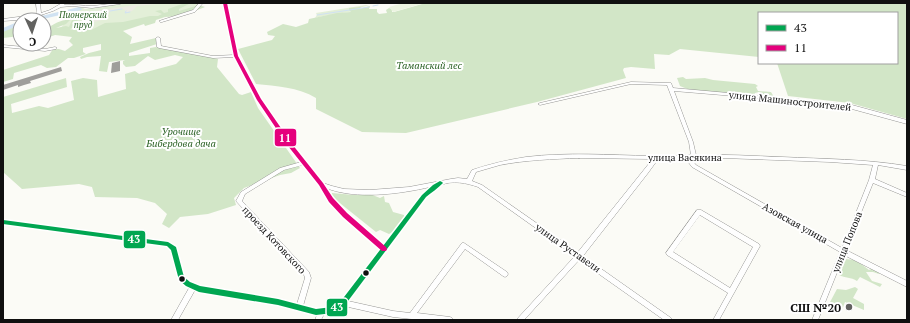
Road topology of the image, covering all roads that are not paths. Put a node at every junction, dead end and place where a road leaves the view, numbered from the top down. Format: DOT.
graph roads {
  1 [pos="120,3"];
  2 [pos="201,3"];
  3 [pos="225,3"];
  4 [pos="62,4"];
  5 [pos="44,12"];
  6 [pos="161,21"];
  7 [pos="158,38"];
  8 [pos="3,46"];
  9 [pos="55,48"];
  10 [pos="236,56"];
  11 [pos="670,87"];
  12 [pos="540,104"];
  13 [pos="907,122"];
  14 [pos="652,156"];
  15 [pos="694,156"];
  16 [pos="687,157"];
  17 [pos="304,163"];
  18 [pos="876,163"];
  19 [pos="907,168"];
  20 [pos="467,180"];
  21 [pos="872,180"];
  22 [pos="440,182"];
  23 [pos="321,184"];
  24 [pos="907,195"];
  25 [pos="3,222"];
  26 [pos="384,249"];
  27 [pos="844,252"];
  28 [pos="579,256"];
  29 [pos="505,274"];
  30 [pos="907,284"];
  31 [pos="193,287"];
  32 [pos="730,292"];
  33 [pos="343,303"];
  34 [pos="299,308"];
  35 [pos="322,312"];
  36 [pos="411,316"];
  37 [pos="174,320"];
  38 [pos="318,320"];
  39 [pos="450,320"];
  40 [pos="520,320"];
  41 [pos="669,320"];
  42 [pos="716,320"];
  43 [pos="814,320"];
  1 -- 4 [label="street"];
  2 -- 6 [label="street"];
  3 -- 10 [label="street"];
  4 -- 5 [label="street"];
  7 -- 10 [label="street"];
  8 -- 9 [label="street"];
  10 -- 17 [label="street"];
  11 -- 12 [label="street, улица Машиностроителей"];
  11 -- 13 [label="street, улица Машиностроителей"];
  11 -- 15 [label="street"];
  14 -- 16 [label="street, улица Васякина"];
  14 -- 20 [label="street, улица Васякина"];
  14 -- 28 [label="street"];
  15 -- 16 [label="street, улица Васякина"];
  15 -- 18 [label="street, улица Васякина"];
  16 -- 27 [label="street, Азовская улица"];
  17 -- 23 [label="street"];
  17 -- 34 [label="street, проезд Котовского"];
  18 -- 19 [label="street, улица Васякина"];
  18 -- 21 [label="street, улица Попова"];
  20 -- 22 [label="street"];
  20 -- 28 [label="street, улица Руставели"];
  21 -- 24 [label="street"];
  21 -- 27 [label="street, улица Попова"];
  22 -- 23 [label="street"];
  22 -- 26 [label="street"];
  23 -- 26 [label="street"];
  25 -- 31 [label="street"];
  26 -- 33 [label="street"];
  27 -- 30 [label="street, Азовская улица"];
  27 -- 43 [label="street, улица Попова"];
  28 -- 40 [label="street"];
  28 -- 41 [label="street, улица Руставели"];
  29 -- 36 [label="street"];
  31 -- 34 [label="street"];
  31 -- 37 [label="street"];
  32 -- 32 [label="street"];
  32 -- 42 [label="street"];
  33 -- 35 [label="street"];
  33 -- 36 [label="street"];
  34 -- 35 [label="street"];
  35 -- 38 [label="street"];
  36 -- 39 [label="street"];
}
